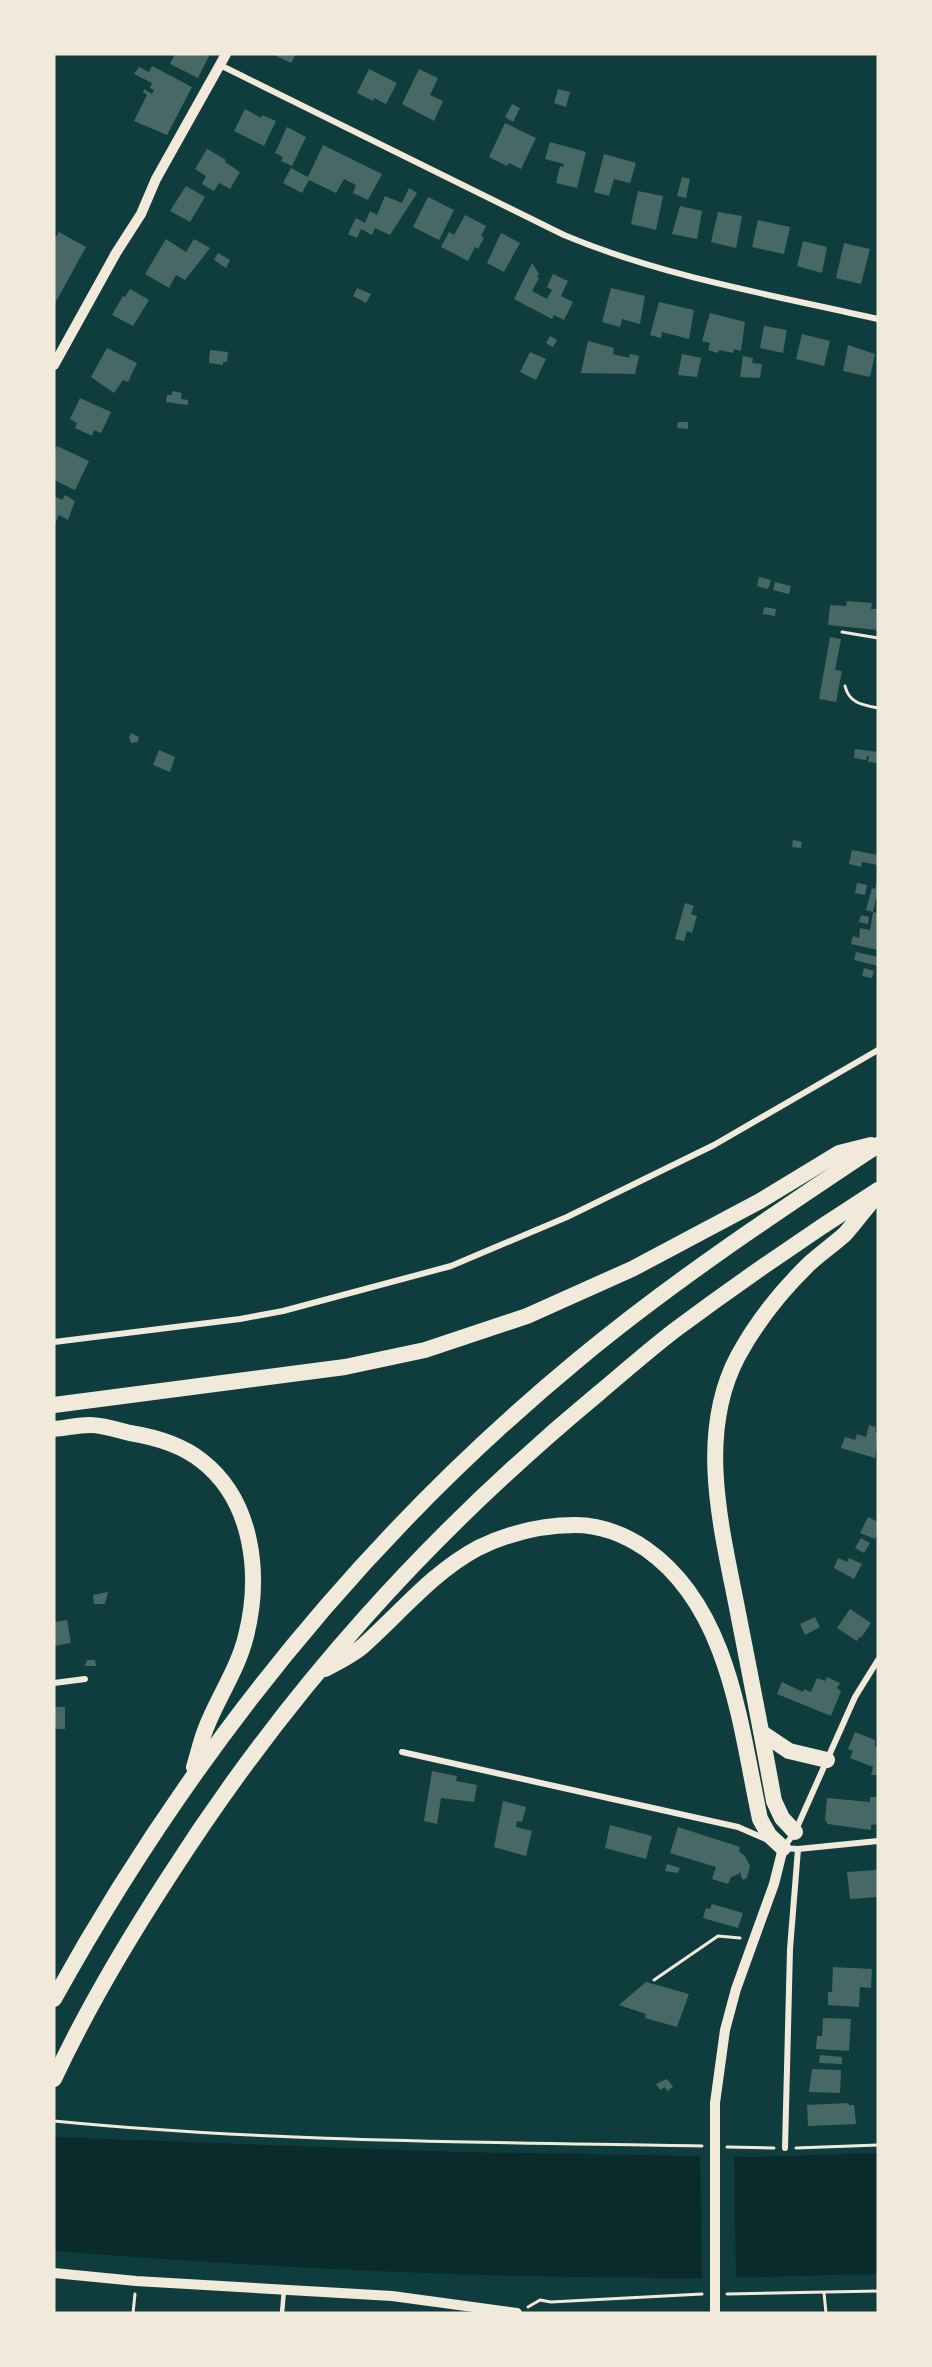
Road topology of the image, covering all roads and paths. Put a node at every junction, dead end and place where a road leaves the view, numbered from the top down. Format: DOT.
graph roads {
  1 [pos="226,54"];
  2 [pos="220,65"];
  3 [pos="878,319"];
  4 [pos="54,364"];
  5 [pos="842,633"];
  6 [pos="878,638"];
  7 [pos="845,686"];
  8 [pos="878,708"];
  9 [pos="878,1050"];
  10 [pos="878,1145"];
  11 [pos="878,1190"];
  12 [pos="878,1194"];
  13 [pos="54,1342"];
  14 [pos="54,1405"];
  15 [pos="54,1429"];
  16 [pos="878,1660"];
  17 [pos="314,1676"];
  18 [pos="85,1679"];
  19 [pos="54,1683"];
  20 [pos="762,1733"];
  21 [pos="402,1752"];
  22 [pos="827,1760"];
  23 [pos="192,1777"];
  24 [pos="795,1832"];
  25 [pos="878,1841"];
  26 [pos="791,1849"];
  27 [pos="753,1940"];
  28 [pos="654,1980"];
  29 [pos="54,1999"];
  30 [pos="54,2079"];
  31 [pos="54,2121"];
  32 [pos="878,2145"];
  33 [pos="702,2146"];
  34 [pos="726,2147"];
  35 [pos="785,2148"];
  36 [pos="54,2273"];
  37 [pos="136,2281"];
  38 [pos="284,2290"];
  39 [pos="878,2291"];
  40 [pos="824,2293"];
  41 [pos="712,2294"];
  42 [pos="724,2294"];
  43 [pos="521,2311"];
  44 [pos="133,2313"];
  45 [pos="282,2313"];
  46 [pos="715,2313"];
  47 [pos="826,2313"];
  1 -- 2 [label="street"];
  2 -- 3 [label="street"];
  2 -- 4 [label="street"];
  5 -- 6 [label="path"];
  7 -- 8 [label="path"];
  9 -- 13 [label="street"];
  10 -- 14 [label="highway"];
  10 -- 23 [label="highway"];
  11 -- 17 [label="highway"];
  12 -- 20 [label="highway"];
  15 -- 23 [label="highway"];
  16 -- 22 [label="street"];
  17 -- 26 [label="highway"];
  17 -- 30 [label="highway"];
  18 -- 19 [label="street"];
  20 -- 22 [label="highway"];
  20 -- 24 [label="highway"];
  21 -- 26 [label="street"];
  22 -- 24 [label="street"];
  23 -- 29 [label="highway"];
  24 -- 26 [label="street"];
  25 -- 26 [label="street"];
  26 -- 27 [label="street"];
  26 -- 35 [label="street"];
  27 -- 28 [label="path"];
  27 -- 46 [label="street"];
  31 -- 33 [label="path"];
  32 -- 35 [label="path"];
  34 -- 35 [label="path"];
  36 -- 37 [label="street"];
  37 -- 38 [label="street"];
  37 -- 44 [label="path"];
  38 -- 43 [label="street"];
  38 -- 45 [label="lane"];
  39 -- 40 [label="path"];
  40 -- 42 [label="path"];
  40 -- 47 [label="path"];
  41 -- 43 [label="path"];
}
